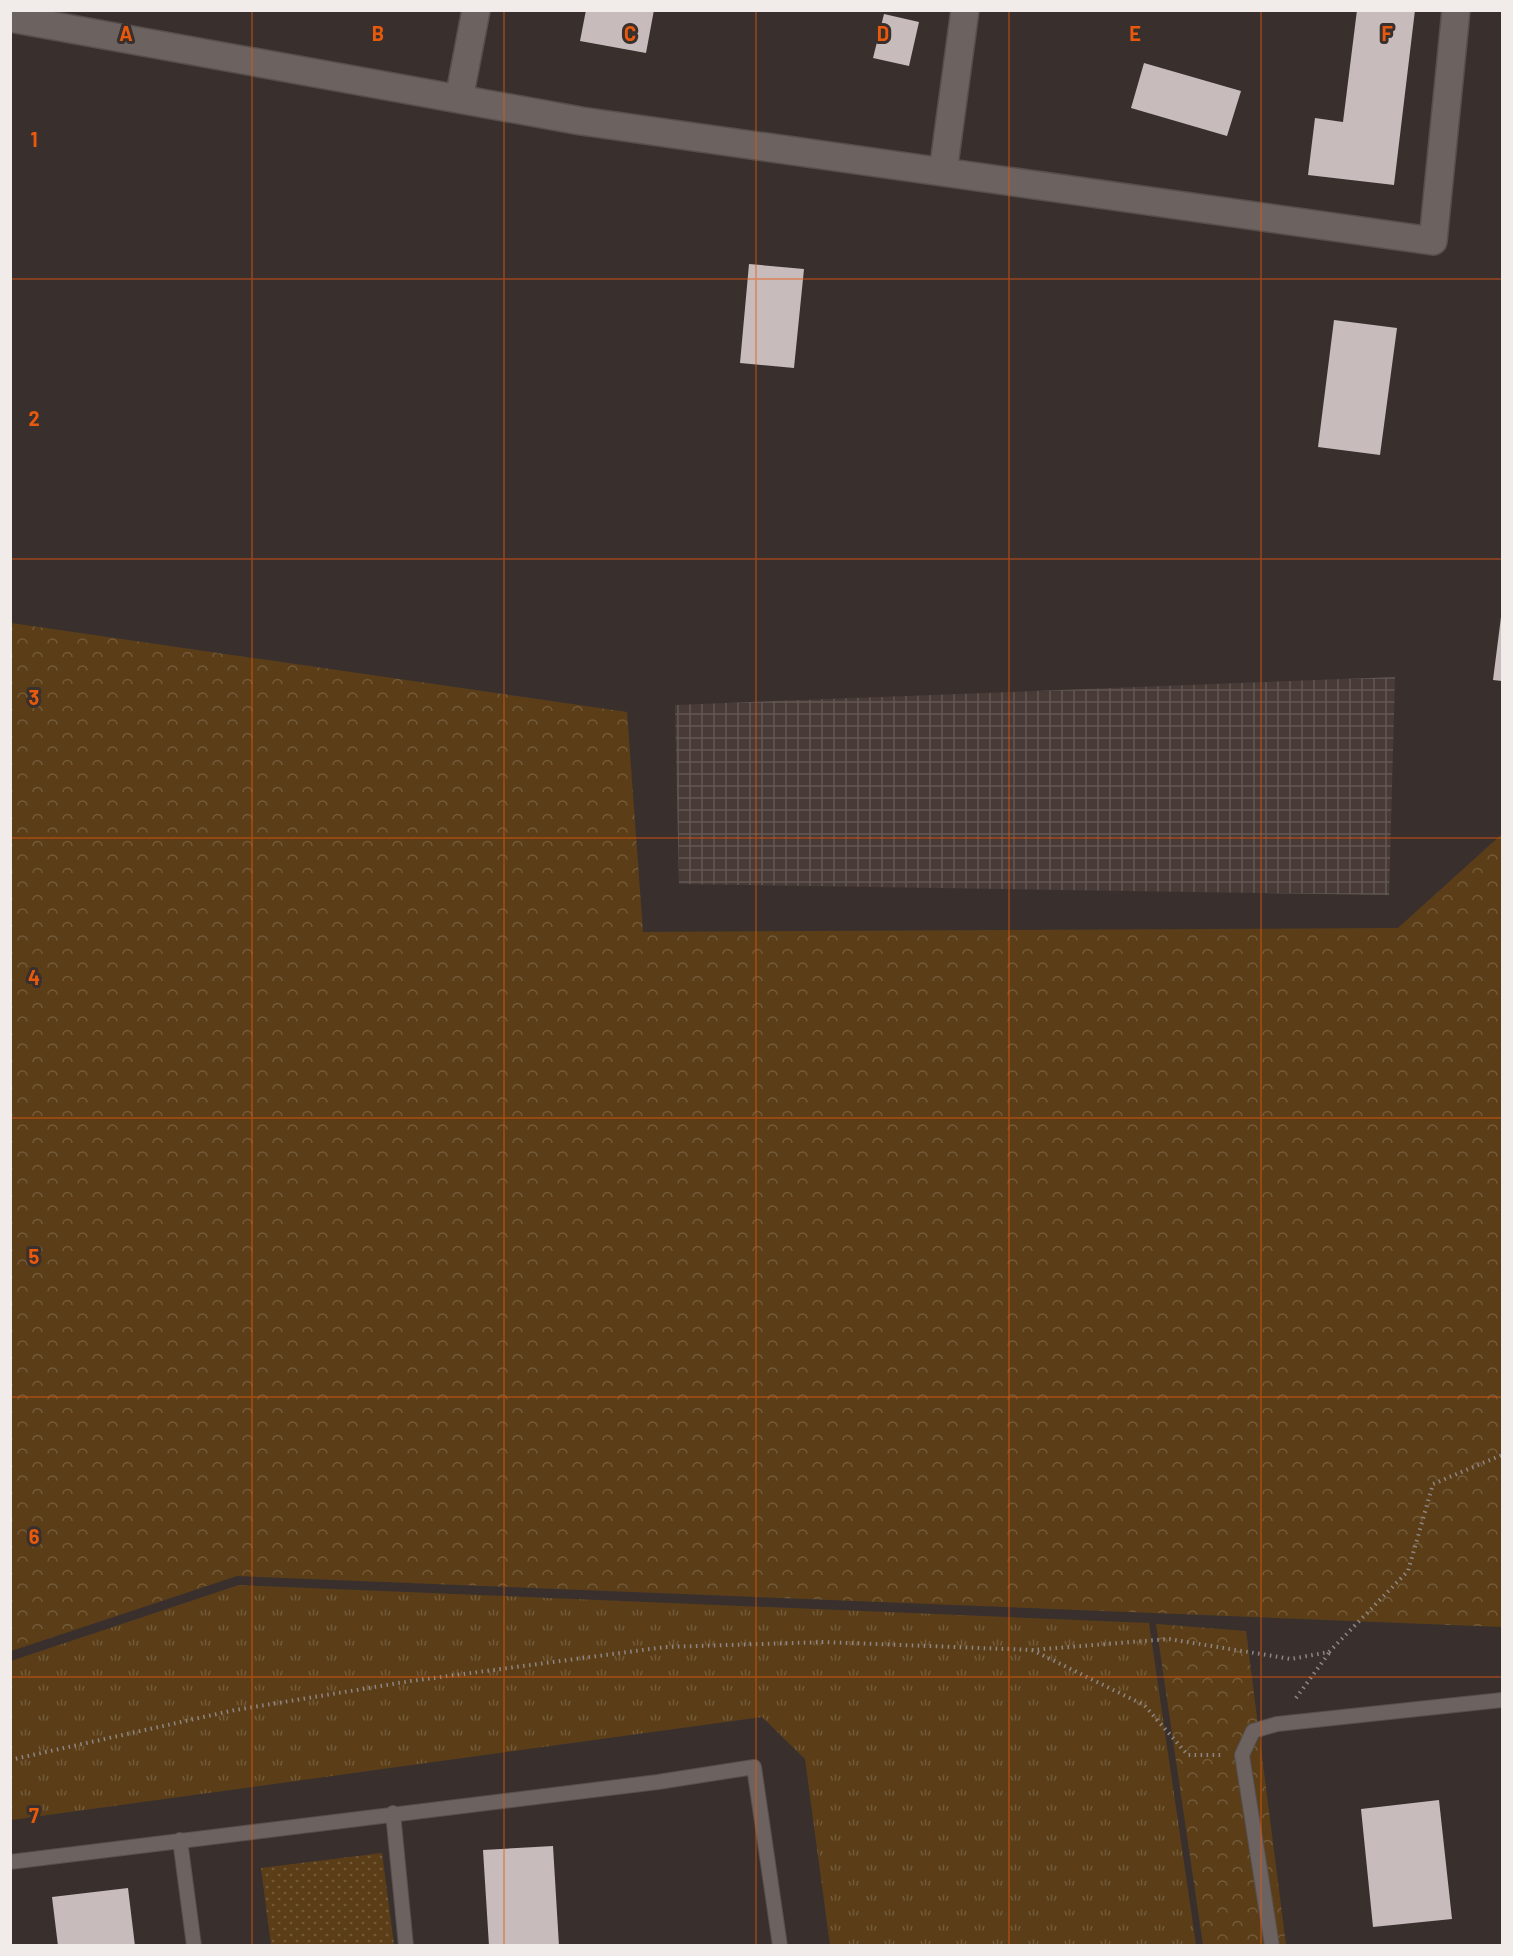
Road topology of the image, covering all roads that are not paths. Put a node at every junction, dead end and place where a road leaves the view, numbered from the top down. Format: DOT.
graph roads {
  1 [pos="476,10"];
  2 [pos="965,10"];
  3 [pos="1455,10"];
  4 [pos="10,18"];
  5 [pos="459,99"];
  6 [pos="943,172"];
  7 [pos="1503,1700"];
  8 [pos="393,1813"];
  9 [pos="180,1840"];
  10 [pos="10,1862"];
  11 [pos="194,1946"];
  12 [pos="406,1946"];
  13 [pos="780,1946"];
  14 [pos="1272,1946"];
  1 -- 5 [label="street"];
  2 -- 6 [label="street"];
  3 -- 6 [label="street"];
  4 -- 5 [label="street"];
  5 -- 6 [label="street"];
  7 -- 14 [label="lane"];
  8 -- 9 [label="lane"];
  8 -- 12 [label="lane"];
  8 -- 13 [label="lane"];
  9 -- 10 [label="lane"];
  9 -- 11 [label="lane"];
}
